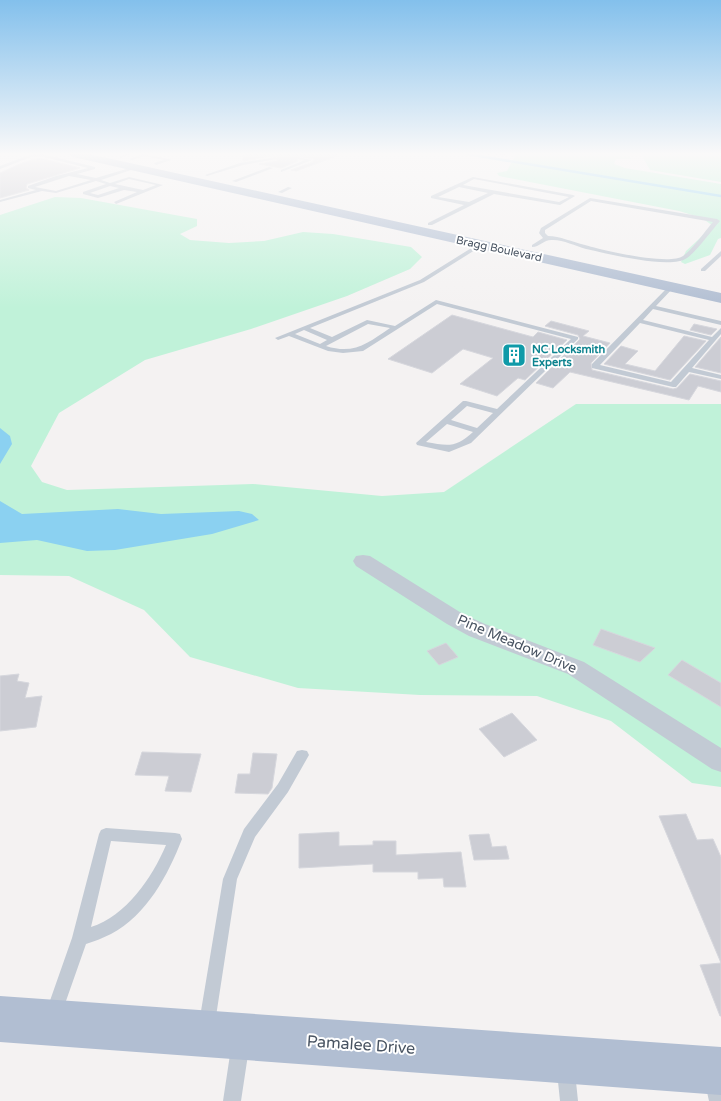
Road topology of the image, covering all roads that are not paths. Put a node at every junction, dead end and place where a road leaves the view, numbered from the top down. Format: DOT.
graph roads {
  1 [pos="321,205"];
  2 [pos="354,205"];
  3 [pos="466,205"];
  4 [pos="580,205"];
  5 [pos="627,205"];
  6 [pos="430,224"];
  7 [pos="540,242"];
  8 [pos="481,244"];
  9 [pos="721,253"];
  10 [pos="703,270"];
  11 [pos="721,286"];
  12 [pos="671,287"];
  13 [pos="721,298"];
  14 [pos="651,307"];
  15 [pos="638,321"];
  16 [pos="721,323"];
  17 [pos="304,328"];
  18 [pos="396,328"];
  19 [pos="721,330"];
  20 [pos="289,334"];
  21 [pos="278,338"];
  22 [pos="332,340"];
  23 [pos="711,341"];
  24 [pos="321,346"];
  25 [pos="721,346"];
  26 [pos="687,369"];
  27 [pos="721,377"];
  28 [pos="499,412"];
  29 [pos="446,421"];
  30 [pos="479,431"];
  31 [pos="363,561"];
  32 [pos="302,755"];
  33 [pos="721,761"];
  34 [pos="80,938"];
  35 [pos="0,1019"];
  36 [pos="51,1022"];
  37 [pos="223,1035"];
  38 [pos="567,1080"];
  39 [pos="717,1081"];
  40 [pos="232,1101"];
  1 -- 8 [label="main road, Bragg Boulevard"];
  2 -- 6 [label="main road, Bragg Boulevard"];
  3 -- 6 [label="lane"];
  4 -- 7 [label="lane"];
  5 -- 7 [label="lane"];
  6 -- 7 [label="main road, Bragg Boulevard"];
  7 -- 11 [label="main road, Bragg Boulevard"];
  8 -- 12 [label="main road, Bragg Boulevard"];
  8 -- 17 [label="lane"];
  9 -- 10 [label="lane"];
  12 -- 13 [label="main road, Bragg Boulevard"];
  12 -- 14 [label="lane"];
  14 -- 15 [label="lane"];
  14 -- 16 [label="lane"];
  15 -- 23 [label="lane"];
  15 -- 26 [label="lane"];
  17 -- 20 [label="lane"];
  17 -- 22 [label="lane"];
  18 -- 22 [label="lane"];
  18 -- 24 [label="lane"];
  18 -- 28 [label="lane"];
  19 -- 23 [label="lane"];
  20 -- 21 [label="lane"];
  20 -- 24 [label="lane"];
  22 -- 24 [label="lane"];
  23 -- 25 [label="lane"];
  23 -- 26 [label="lane"];
  26 -- 27 [label="lane"];
  28 -- 29 [label="lane"];
  28 -- 30 [label="lane"];
  29 -- 30 [label="lane"];
  29 -- 30 [label="lane"];
  31 -- 33 [label="street, Pine Meadow Drive"];
  32 -- 37 [label="lane"];
  34 -- 34 [label="lane"];
  34 -- 36 [label="lane"];
  35 -- 36 [label="main road, Pamalee Drive"];
  36 -- 37 [label="main road, Pamalee Drive"];
  37 -- 38 [label="main road, Pamalee Drive"];
  37 -- 40 [label="lane"];
  38 -- 39 [label="main road, Pamalee Drive"];
}
